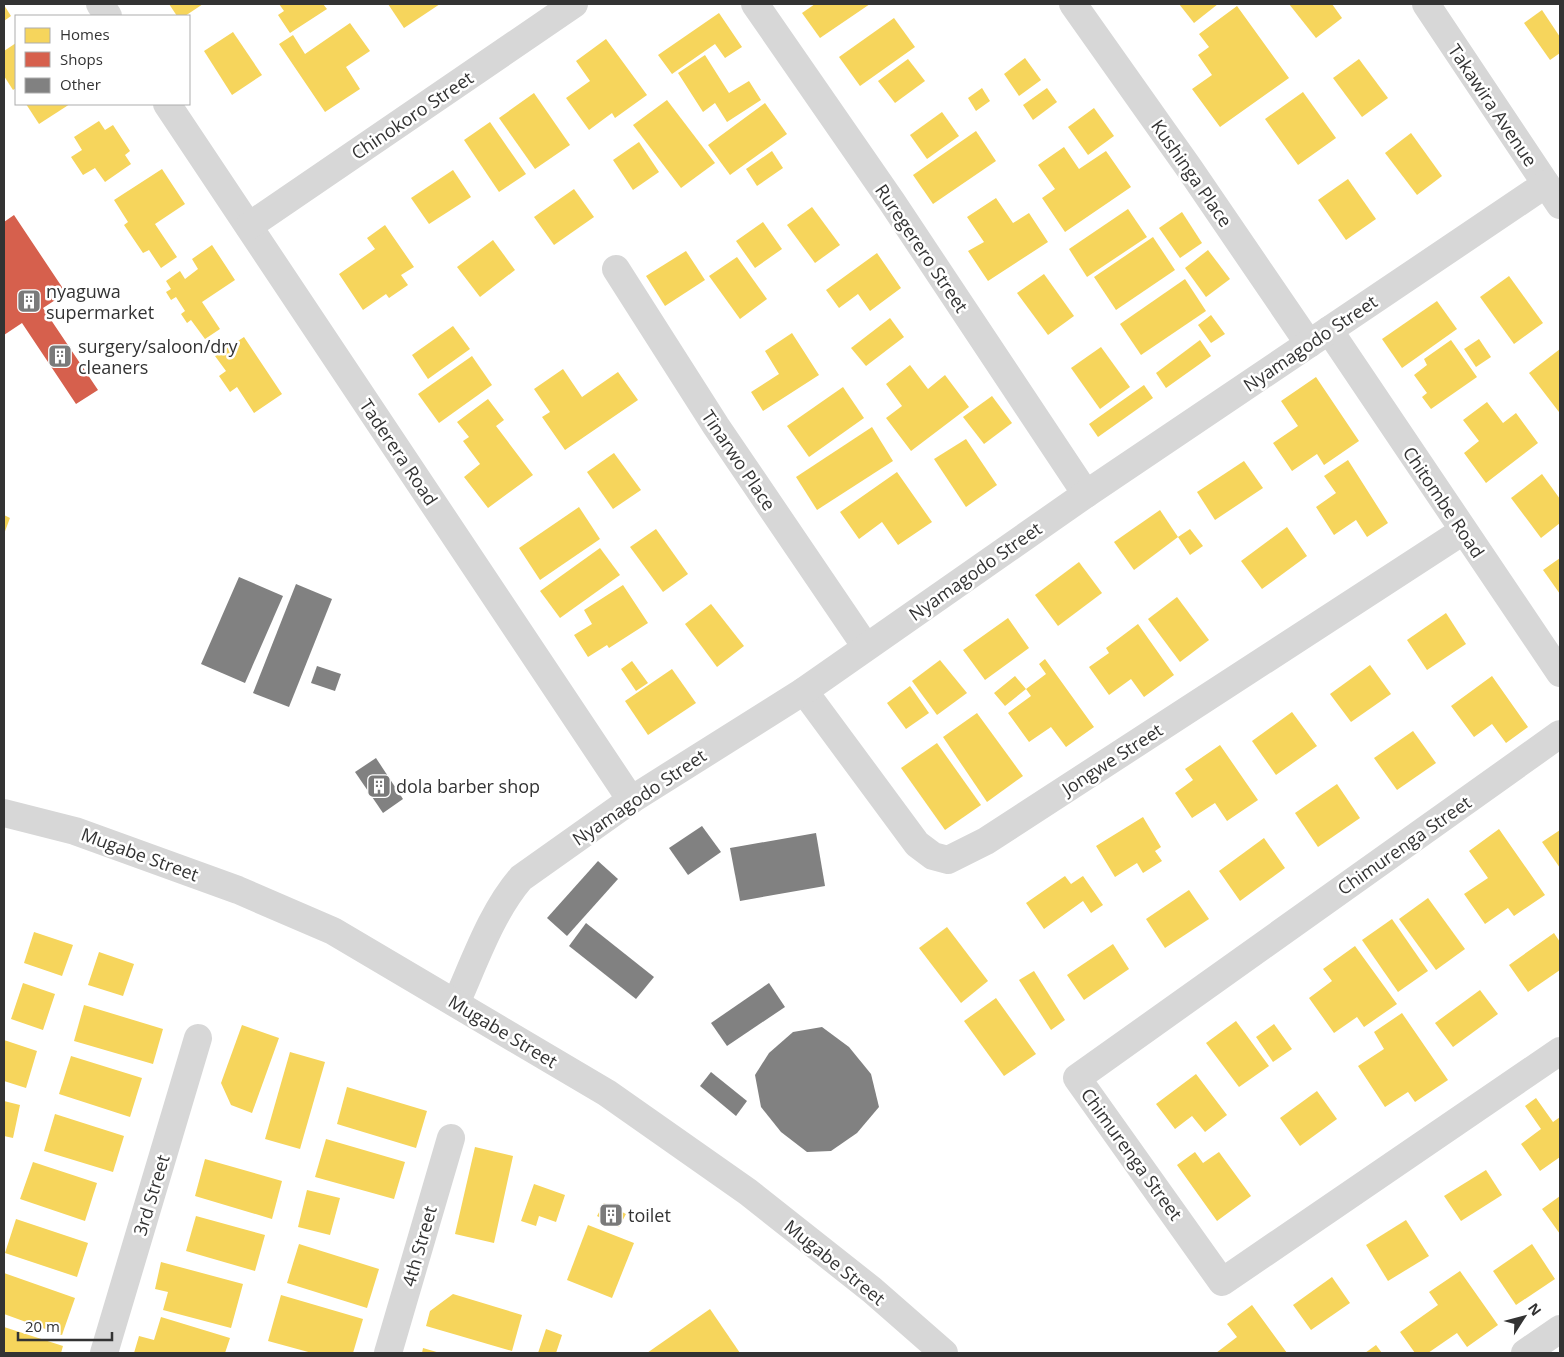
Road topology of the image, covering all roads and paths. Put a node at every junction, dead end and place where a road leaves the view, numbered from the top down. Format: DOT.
graph roads {
  1 [pos="100,4"];
  2 [pos="574,4"];
  3 [pos="755,4"];
  4 [pos="1072,4"];
  5 [pos="1426,4"];
  6 [pos="107,15"];
  7 [pos="168,105"];
  8 [pos="1553,195"];
  9 [pos="249,226"];
  10 [pos="616,269"];
  11 [pos="1319,337"];
  12 [pos="1086,494"];
  13 [pos="1463,531"];
  14 [pos="866,647"];
  15 [pos="1560,673"];
  16 [pos="804,691"];
  17 [pos="1560,734"];
  18 [pos="631,800"];
  19 [pos="4,813"];
  20 [pos="456,1003"];
  21 [pos="198,1038"];
  22 [pos="1560,1051"];
  23 [pos="450,1138"];
  24 [pos="1560,1330"];
  25 [pos="104,1353"];
  26 [pos="388,1353"];
  27 [pos="944,1353"];
  28 [pos="1525,1353"];
  1 -- 6 [label="street"];
  2 -- 9 [label="street, Chinokoro Street"];
  3 -- 12 [label="street, Ruregerero Street"];
  4 -- 11 [label="street, Kushinga Place"];
  5 -- 8 [label="street, Takawira Avenue"];
  7 -- 9 [label="street, Taderera Road"];
  8 -- 11 [label="street, Nyamagodo Street"];
  9 -- 18 [label="street, Taderera Road"];
  10 -- 14 [label="street, Tinarwo Place"];
  11 -- 12 [label="street, Nyamagodo Street"];
  11 -- 13 [label="street, Chitombe Road"];
  12 -- 14 [label="street, Nyamagodo Street"];
  13 -- 15 [label="street, Chitombe Road"];
  13 -- 16 [label="street, Jongwe Street"];
  14 -- 16 [label="street, Nyamagodo Street"];
  16 -- 18 [label="street, Nyamagodo Street"];
  17 -- 22 [label="street, Chimurenga Street"];
  18 -- 20 [label="street, Nyamagodo Street"];
  19 -- 20 [label="street, Mugabe Street"];
  20 -- 27 [label="street, Mugabe Street"];
  21 -- 25 [label="street, 3rd Street"];
  23 -- 26 [label="street, 4th Street"];
  24 -- 28 [label="street"];
}
